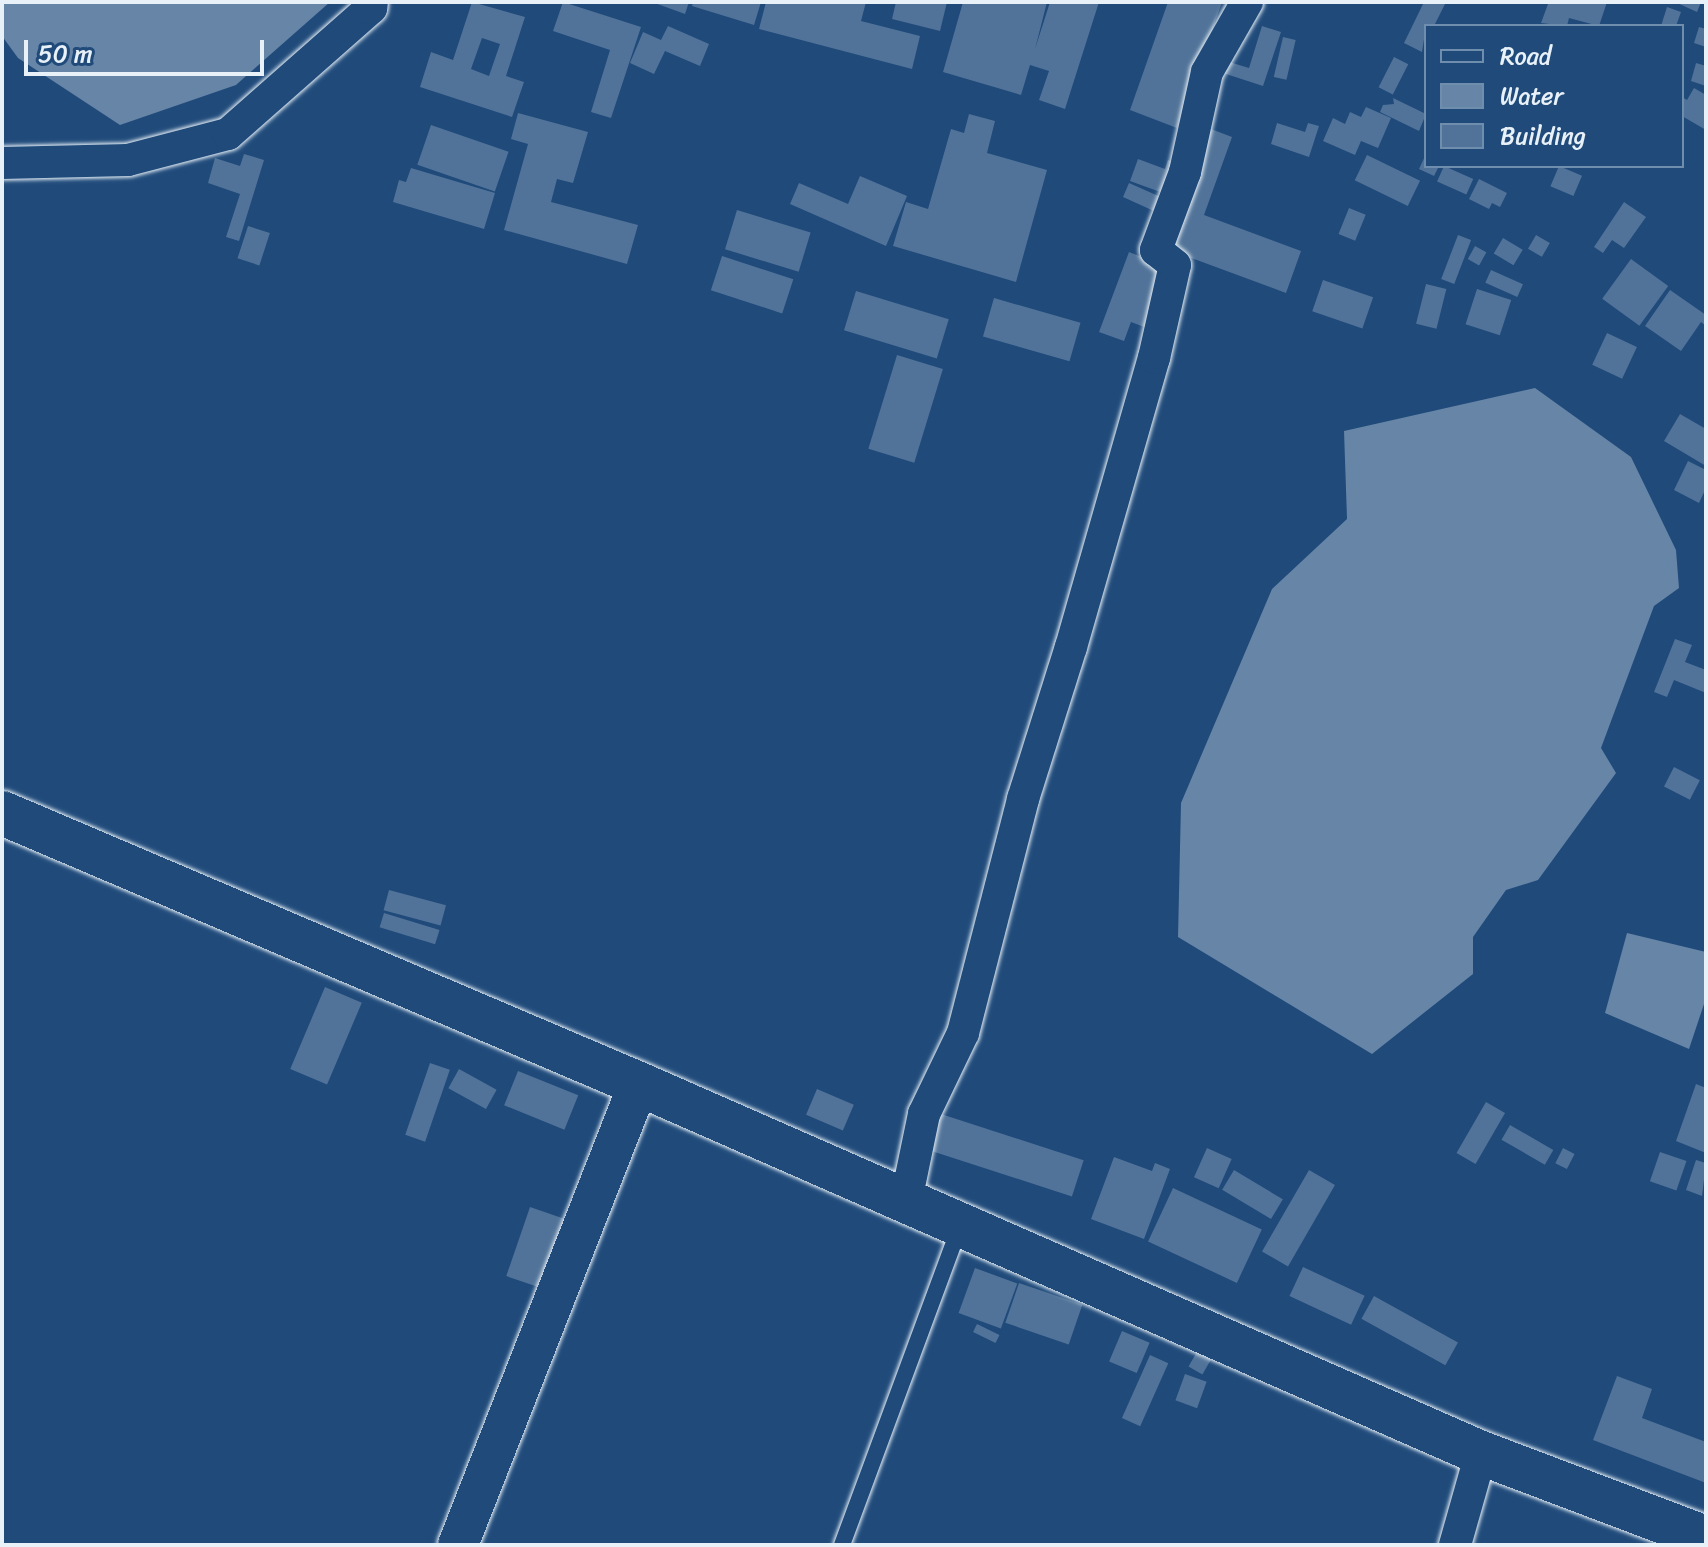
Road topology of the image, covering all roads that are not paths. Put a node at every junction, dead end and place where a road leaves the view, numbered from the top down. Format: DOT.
graph roads {
  1 [pos="372,2"];
  2 [pos="1247,2"];
  3 [pos="2,163"];
  4 [pos="2,813"];
  5 [pos="639,1084"];
  6 [pos="906,1201"];
  7 [pos="960,1224"];
  8 [pos="1481,1453"];
  9 [pos="1706,1538"];
  10 [pos="458,1545"];
  11 [pos="842,1545"];
  12 [pos="1455,1545"];
  1 -- 3 [label="street"];
  2 -- 6 [label="street"];
  4 -- 5 [label="main road"];
  5 -- 6 [label="main road"];
  5 -- 10 [label="street"];
  6 -- 7 [label="main road"];
  7 -- 8 [label="main road"];
  7 -- 11 [label="lane"];
  8 -- 9 [label="main road"];
  8 -- 12 [label="street"];
}
